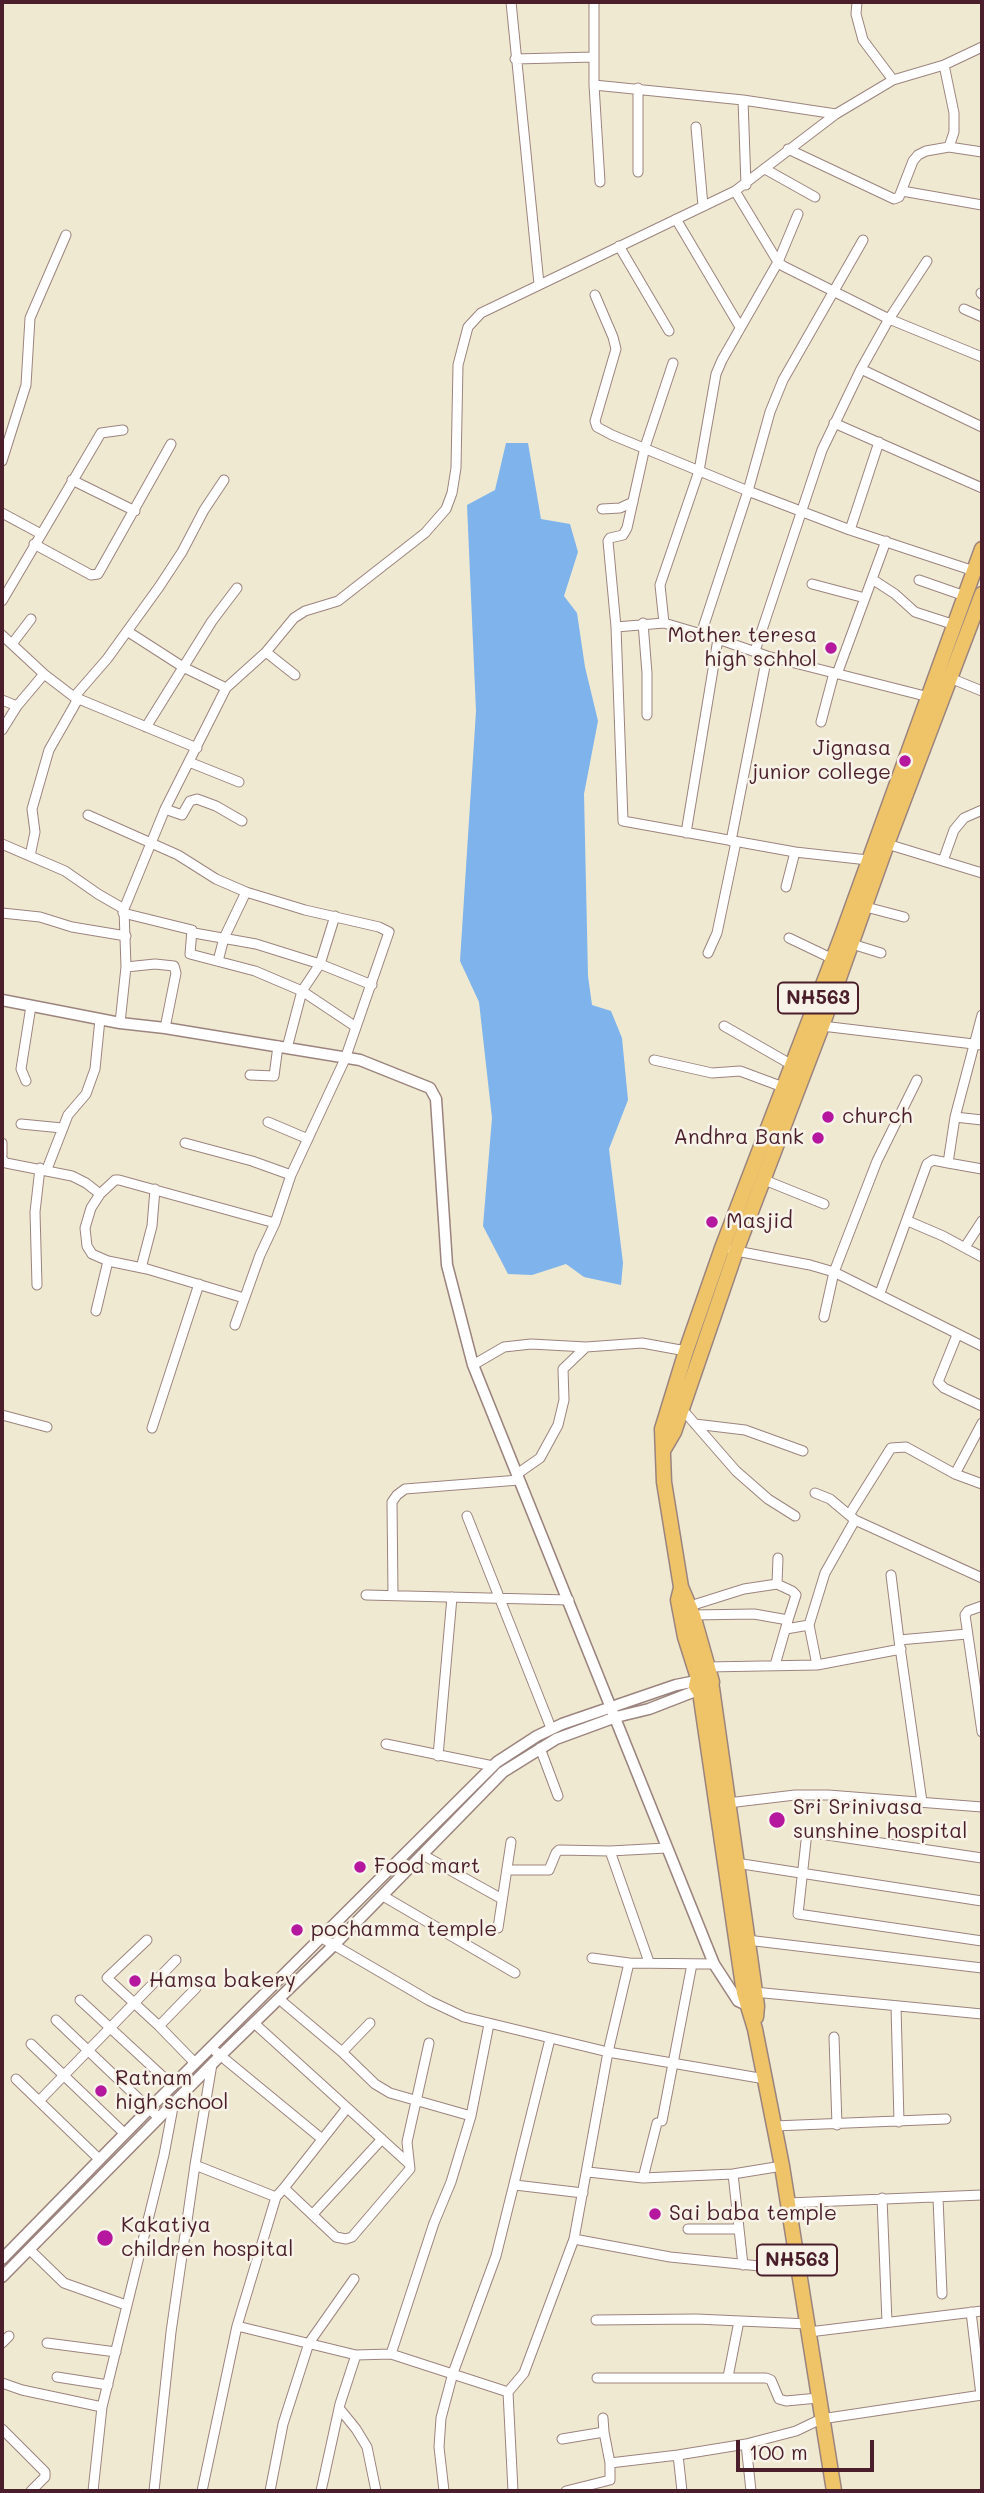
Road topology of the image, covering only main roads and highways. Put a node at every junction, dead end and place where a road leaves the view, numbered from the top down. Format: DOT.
graph roads {
  1 [pos="982,550"];
  2 [pos="982,594"];
  3 [pos="979,611"];
  4 [pos="911,763"];
  5 [pos="729,1250"];
  6 [pos="663,1448"];
  7 [pos="681,1587"];
  8 [pos="703,1682"];
  9 [pos="753,2001"];
  10 [pos="834,2491"];
  1 -- 4 [label="highway, NH563"];
  2 -- 3 [label="highway, NH563"];
  3 -- 4 [label="highway, NH563"];
  4 -- 5 [label="highway, NH563"];
  4 -- 5 [label="highway, NH563"];
  5 -- 6 [label="highway, NH563"];
  5 -- 6 [label="highway, NH563"];
  6 -- 7 [label="highway, NH563"];
  7 -- 8 [label="highway, NH563"];
  7 -- 8 [label="highway, NH563"];
  8 -- 9 [label="highway, NH563"];
  8 -- 9 [label="highway, NH563"];
  9 -- 10 [label="highway, NH563"];
}
